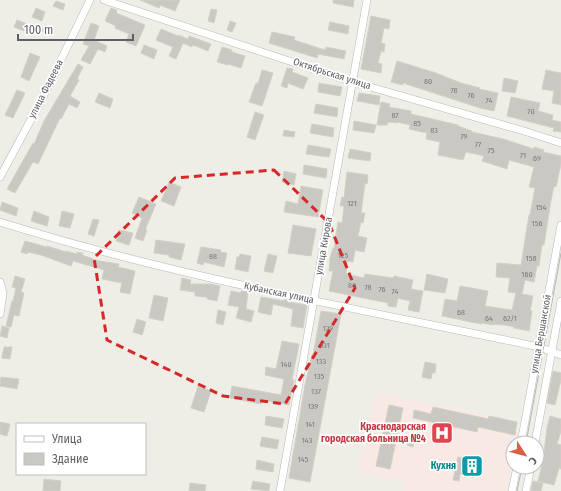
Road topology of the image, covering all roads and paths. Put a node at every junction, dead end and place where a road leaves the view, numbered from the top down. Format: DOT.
graph roads {
  1 [pos="90,0"];
  2 [pos="104,0"];
  3 [pos="367,0"];
  4 [pos="353,82"];
  5 [pos="561,143"];
  6 [pos="0,177"];
  7 [pos="0,222"];
  8 [pos="561,225"];
  9 [pos="0,282"];
  10 [pos="314,300"];
  11 [pos="561,301"];
  12 [pos="0,314"];
  13 [pos="539,347"];
  14 [pos="552,351"];
  15 [pos="561,355"];
  16 [pos="522,435"];
  17 [pos="536,435"];
  18 [pos="515,475"];
  19 [pos="529,475"];
  20 [pos="280,491"];
  21 [pos="512,491"];
  22 [pos="526,491"];
  1 -- 6 [label="street, улица Фадеева"];
  2 -- 4 [label="street, Октябрьская улица"];
  3 -- 4 [label="street, улица Кирова"];
  4 -- 5 [label="street, Октябрьская улица"];
  4 -- 10 [label="street, улица Кирова"];
  7 -- 10 [label="street, Кубанская улица"];
  8 -- 13 [label="street, улица Бершанской"];
  9 -- 12 [label="street"];
  10 -- 13 [label="street, Кубанская улица"];
  10 -- 20 [label="street, улица Кирова"];
  11 -- 14 [label="street, улица Бершанской"];
  13 -- 14 [label="street, Кубанская улица"];
  13 -- 16 [label="street, улица Бершанской"];
  14 -- 15 [label="street, Кубанская улица"];
  14 -- 17 [label="street, улица Бершанской"];
  18 -- 21 [label="street"];
  19 -- 22 [label="street"];
}
